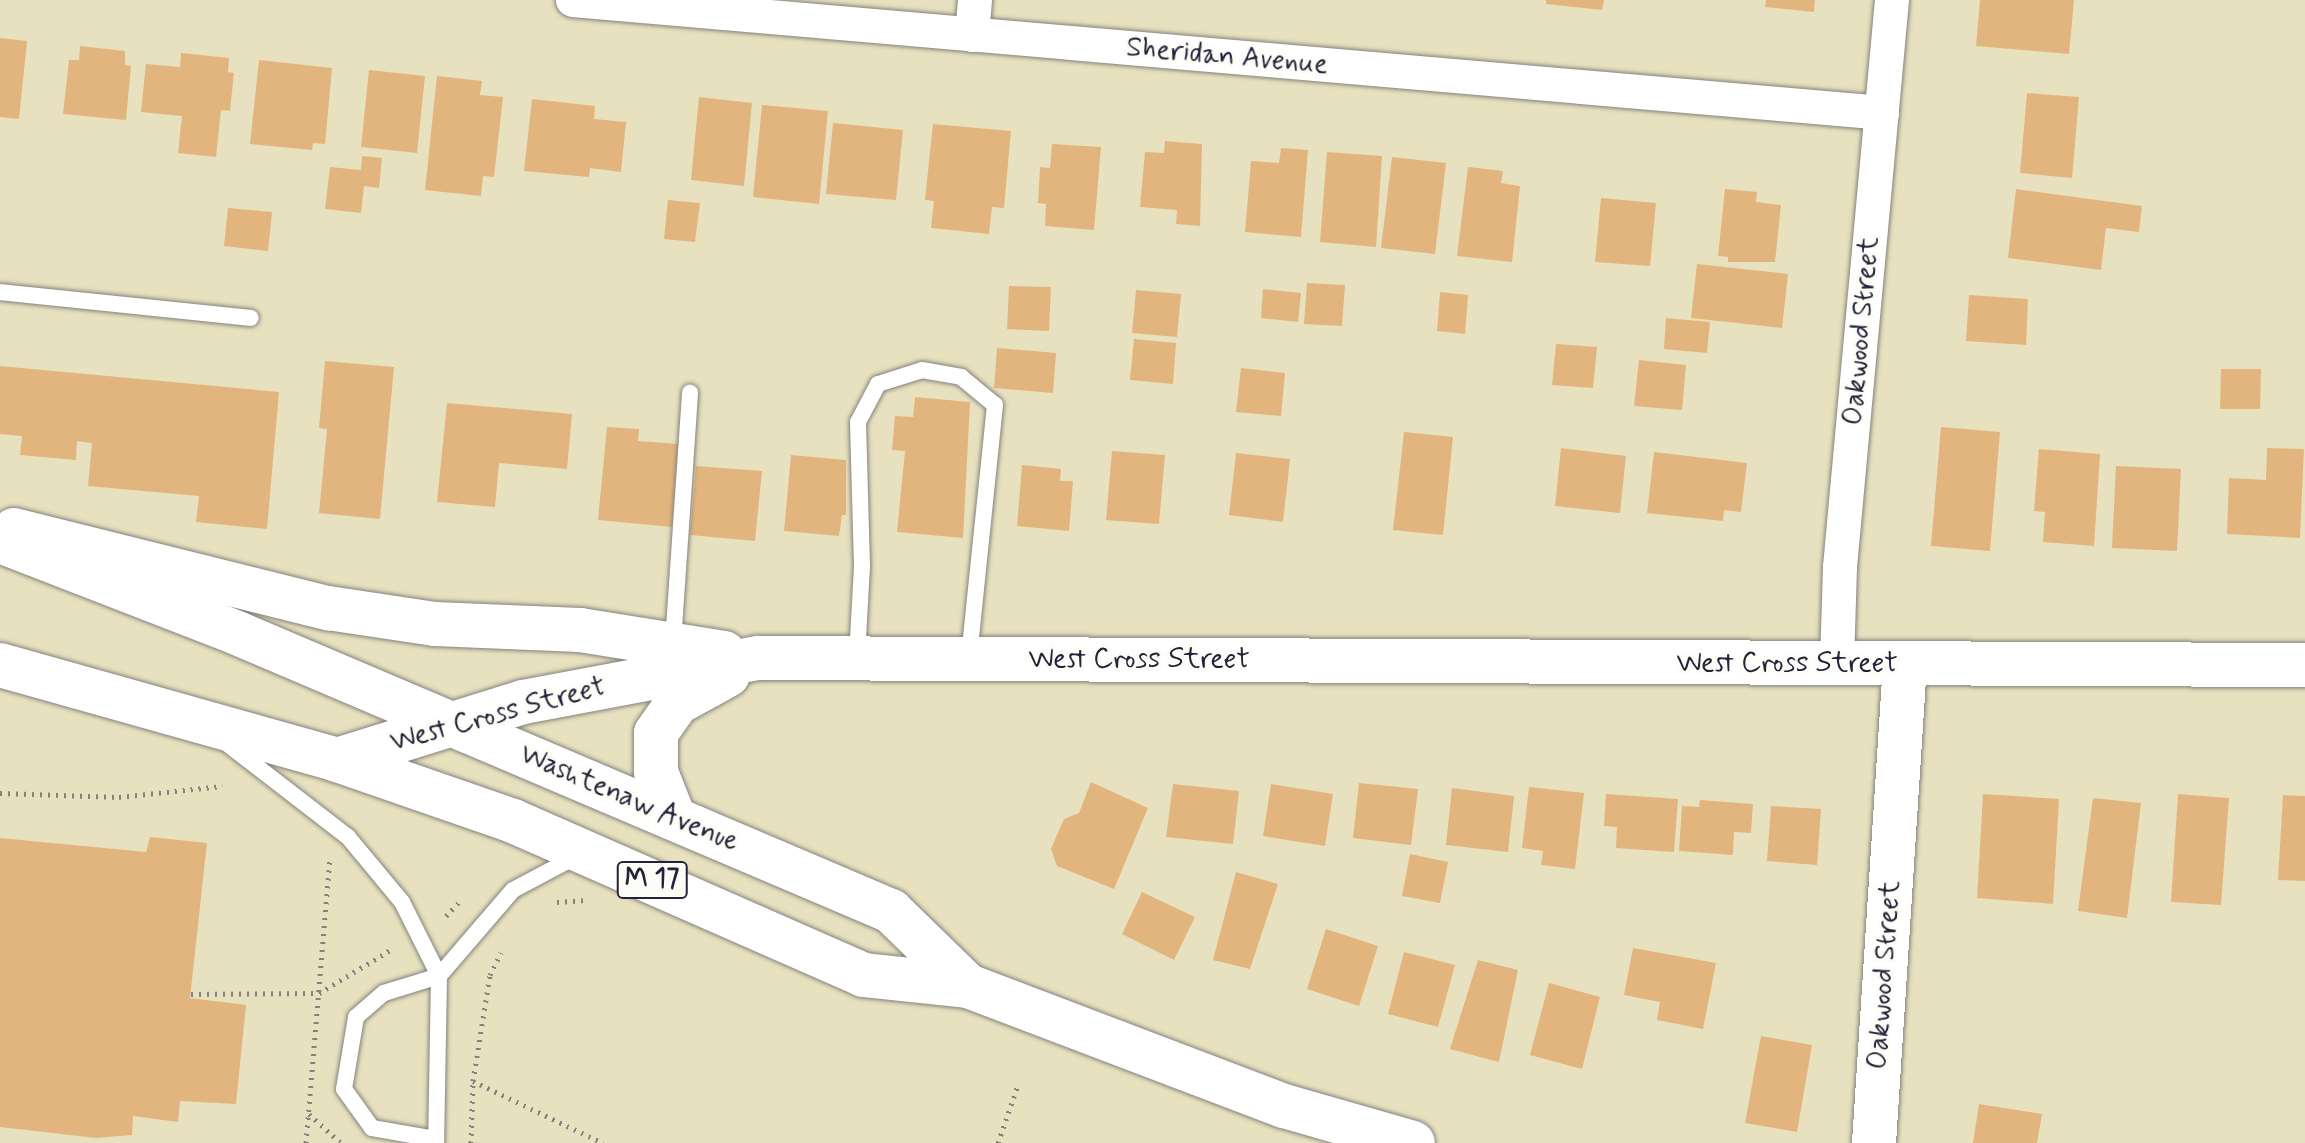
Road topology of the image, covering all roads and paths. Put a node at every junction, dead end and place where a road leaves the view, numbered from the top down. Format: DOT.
graph roads {
  1 [pos="573,0"];
  2 [pos="975,0"];
  3 [pos="1892,0"];
  4 [pos="972,35"];
  5 [pos="1882,113"];
  6 [pos="0,292"];
  7 [pos="251,318"];
  8 [pos="690,393"];
  9 [pos="0,527"];
  10 [pos="0,541"];
  11 [pos="673,645"];
  12 [pos="758,658"];
  13 [pos="857,658"];
  14 [pos="969,658"];
  15 [pos="1837,663"];
  16 [pos="1905,663"];
  17 [pos="0,665"];
  18 [pos="2305,665"];
  19 [pos="191,716"];
  20 [pos="449,724"];
  21 [pos="337,760"];
  22 [pos="222,786"];
  23 [pos="0,793"];
  24 [pos="673,815"];
  25 [pos="331,847"];
  26 [pos="585,852"];
  27 [pos="596,899"];
  28 [pos="549,903"];
  29 [pos="503,948"];
  30 [pos="393,950"];
  31 [pos="439,976"];
  32 [pos="968,986"];
  33 [pos="319,993"];
  34 [pos="191,994"];
  35 [pos="473,1081"];
  36 [pos="1018,1085"];
  37 [pos="308,1113"];
  38 [pos="436,1141"];
  39 [pos="306,1143"];
  40 [pos="341,1143"];
  41 [pos="471,1143"];
  42 [pos="603,1143"];
  43 [pos="998,1143"];
  44 [pos="1413,1143"];
  45 [pos="1874,1143"];
  1 -- 4 [label="street, Sheridan Avenue"];
  2 -- 4 [label="street"];
  3 -- 5 [label="street, Oakwood Street"];
  4 -- 5 [label="street, Sheridan Avenue"];
  5 -- 15 [label="street, Oakwood Street"];
  6 -- 7 [label="lane"];
  8 -- 11 [label="lane"];
  9 -- 11 [label="main road"];
  10 -- 20 [label="main road, Washtenaw Avenue / M 17"];
  11 -- 12 [label="main road"];
  12 -- 13 [label="main road, West Cross Street"];
  12 -- 20 [label="main road, West Cross Street"];
  12 -- 24 [label="main road"];
  13 -- 14 [label="main road, West Cross Street"];
  13 -- 14 [label="lane"];
  14 -- 15 [label="main road, West Cross Street"];
  15 -- 16 [label="main road, West Cross Street"];
  16 -- 18 [label="main road, West Cross Street"];
  16 -- 45 [label="main road, Oakwood Street"];
  17 -- 19 [label="main road, M 17"];
  19 -- 21 [label="main road, M 17"];
  19 -- 31 [label="lane"];
  20 -- 21 [label="main road, West Cross Street"];
  20 -- 24 [label="main road, Washtenaw Avenue / M 17"];
  21 -- 26 [label="main road, Washtenaw Avenue / M 17"];
  22 -- 23 [label="path"];
  24 -- 32 [label="main road, Washtenaw Avenue / M 17"];
  25 -- 33 [label="path"];
  26 -- 31 [label="lane"];
  26 -- 32 [label="main road, Washtenaw Avenue / M 17"];
  27 -- 28 [label="path"];
  29 -- 35 [label="path"];
  30 -- 33 [label="path"];
  31 -- 38 [label="lane"];
  31 -- 38 [label="lane"];
  32 -- 44 [label="main road, Washtenaw Avenue / M 17"];
  33 -- 34 [label="path"];
  33 -- 37 [label="path"];
  35 -- 41 [label="path"];
  35 -- 42 [label="path"];
  36 -- 43 [label="path"];
  37 -- 39 [label="path"];
  37 -- 40 [label="path"];
}
